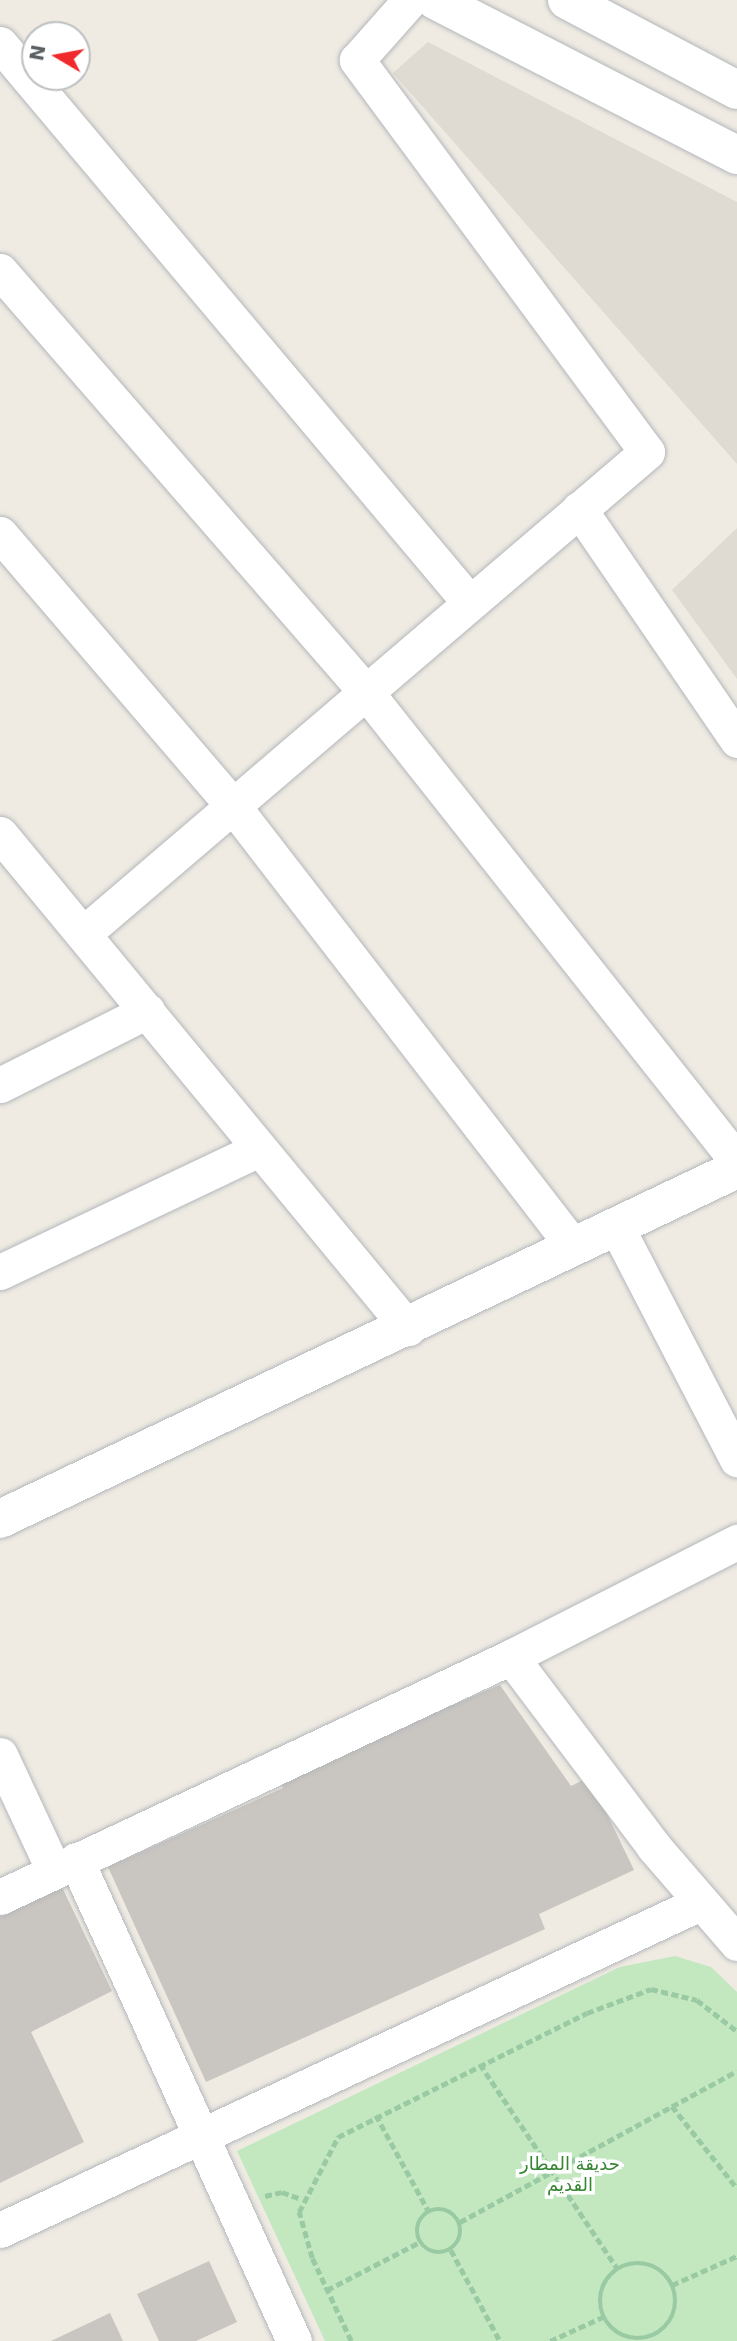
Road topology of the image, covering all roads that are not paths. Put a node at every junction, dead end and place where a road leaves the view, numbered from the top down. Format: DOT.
graph roads {
  1 [pos="410,0"];
  2 [pos="435,0"];
  3 [pos="567,0"];
  4 [pos="0,44"];
  5 [pos="737,90"];
  6 [pos="737,155"];
  7 [pos="0,271"];
  8 [pos="579,509"];
  9 [pos="0,534"];
  10 [pos="470,603"];
  11 [pos="366,692"];
  12 [pos="737,740"];
  13 [pos="233,806"];
  14 [pos="0,834"];
  15 [pos="83,934"];
  16 [pos="147,1011"];
  17 [pos="0,1085"];
  18 [pos="259,1149"];
  19 [pos="737,1161"];
  20 [pos="737,1169"];
  21 [pos="616,1226"];
  22 [pos="573,1246"];
  23 [pos="0,1272"];
  24 [pos="408,1328"];
  25 [pos="737,1459"];
  26 [pos="0,1519"];
  27 [pos="737,1542"];
  28 [pos="511,1657"];
  29 [pos="0,1755"];
  30 [pos="65,1866"];
  31 [pos="0,1897"];
  32 [pos="700,1903"];
  33 [pos="737,1943"];
  34 [pos="201,2135"];
  35 [pos="0,2230"];
  36 [pos="294,2341"];
  1 -- 8 [label="street"];
  2 -- 6 [label="main road"];
  3 -- 5 [label="main road"];
  4 -- 10 [label="street"];
  7 -- 11 [label="street"];
  8 -- 10 [label="street"];
  8 -- 12 [label="street"];
  9 -- 13 [label="street"];
  10 -- 11 [label="street"];
  11 -- 13 [label="street"];
  11 -- 19 [label="street"];
  13 -- 15 [label="street"];
  13 -- 22 [label="street"];
  14 -- 15 [label="street"];
  15 -- 16 [label="street"];
  16 -- 17 [label="street"];
  16 -- 18 [label="street"];
  18 -- 23 [label="street"];
  18 -- 24 [label="street"];
  20 -- 21 [label="main road"];
  21 -- 22 [label="main road"];
  21 -- 25 [label="street"];
  22 -- 24 [label="main road"];
  24 -- 26 [label="main road"];
  27 -- 28 [label="street"];
  28 -- 30 [label="street"];
  28 -- 32 [label="street"];
  29 -- 30 [label="street"];
  30 -- 31 [label="street"];
  30 -- 34 [label="street"];
  32 -- 33 [label="street"];
  32 -- 34 [label="street"];
  34 -- 35 [label="street"];
  34 -- 36 [label="street"];
}
